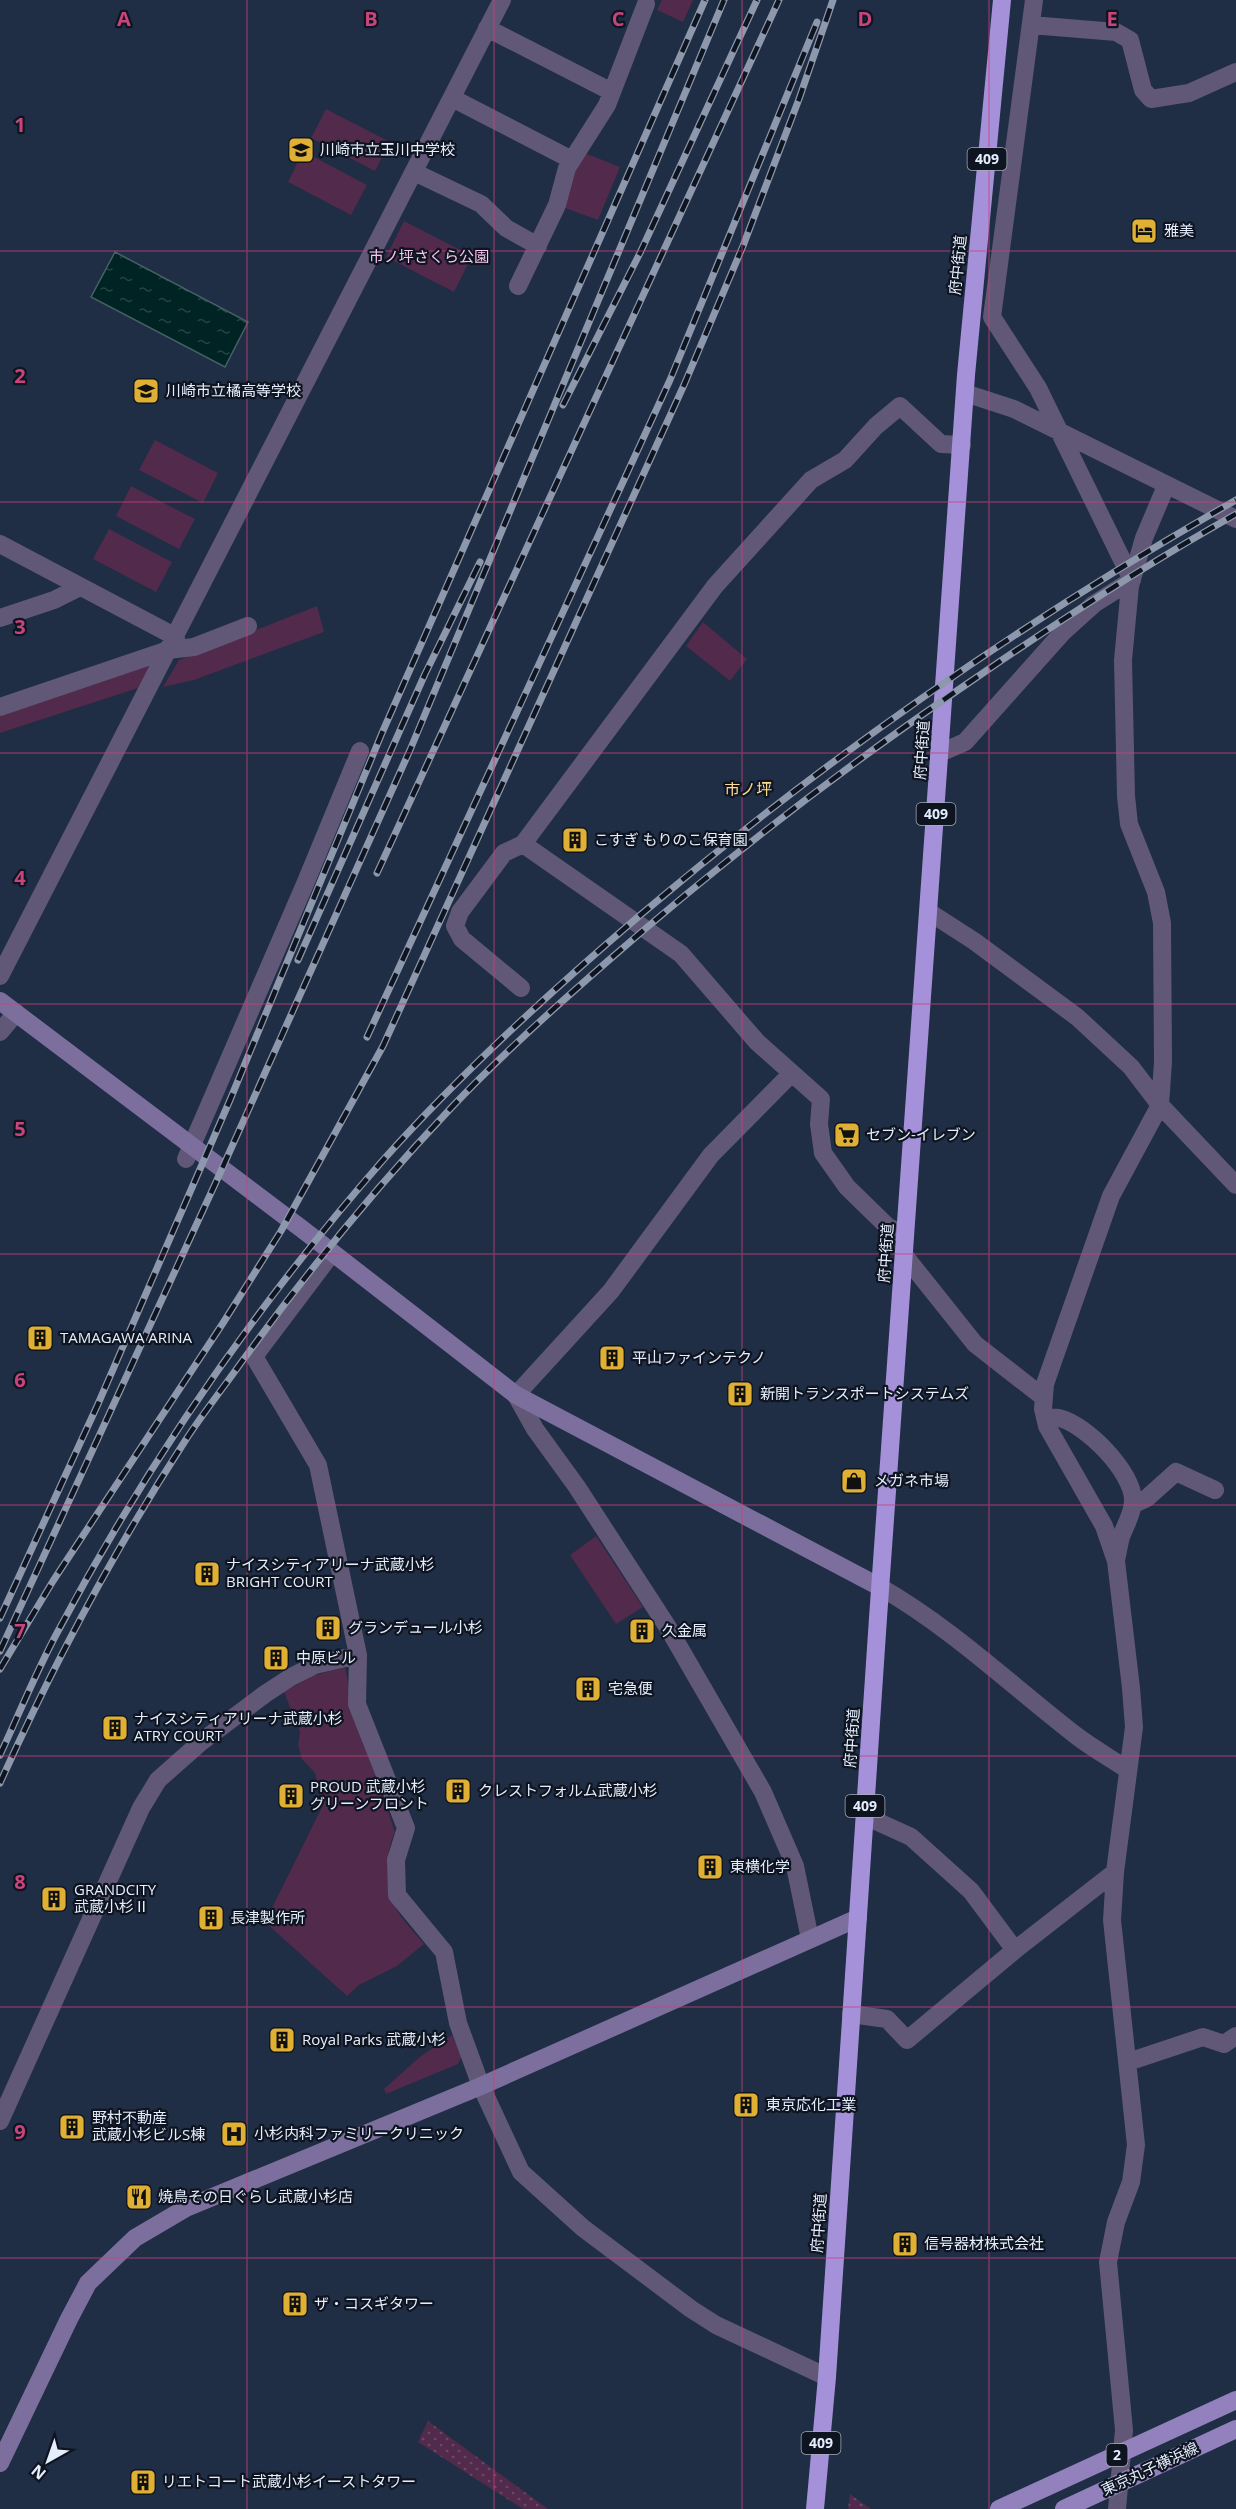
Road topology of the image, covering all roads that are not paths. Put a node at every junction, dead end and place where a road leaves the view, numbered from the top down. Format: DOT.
graph roads {
  1 [pos="502,0"];
  2 [pos="1002,0"];
  3 [pos="1034,0"];
  4 [pos="645,4"];
  5 [pos="1030,25"];
  6 [pos="487,28"];
  7 [pos="1236,72"];
  8 [pos="612,92"];
  9 [pos="452,98"];
  10 [pos="572,160"];
  11 [pos="414,172"];
  12 [pos="538,246"];
  13 [pos="518,286"];
  14 [pos="992,317"];
  15 [pos="971,318"];
  16 [pos="965,393"];
  17 [pos="1060,432"];
  18 [pos="962,445"];
  19 [pos="1166,486"];
  20 [pos="1236,519"];
  21 [pos="0,544"];
  22 [pos="1132,580"];
  23 [pos="80,587"];
  24 [pos="0,618"];
  25 [pos="248,626"];
  26 [pos="172,644"];
  27 [pos="0,707"];
  28 [pos="360,751"];
  29 [pos="940,753"];
  30 [pos="523,844"];
  31 [pos="929,912"];
  32 [pos="0,976"];
  33 [pos="521,988"];
  34 [pos="0,1001"];
  35 [pos="16,1013"];
  36 [pos="0,1032"];
  37 [pos="791,1074"];
  38 [pos="1160,1105"];
  39 [pos="189,1153"];
  40 [pos="1236,1185"];
  41 [pos="905,1235"];
  42 [pos="332,1253"];
  43 [pos="904,1256"];
  44 [pos="516,1395"];
  45 [pos="1043,1397"];
  46 [pos="1045,1417"];
  47 [pos="1215,1490"];
  48 [pos="1134,1504"];
  49 [pos="1116,1561"];
  50 [pos="880,1587"];
  51 [pos="358,1655"];
  52 [pos="1128,1770"];
  53 [pos="865,1816"];
  54 [pos="1115,1872"];
  55 [pos="858,1917"];
  56 [pos="810,1939"];
  57 [pos="1015,1950"];
  58 [pos="850,2014"];
  59 [pos="1236,2036"];
  60 [pos="1128,2062"];
  61 [pos="481,2086"];
  62 [pos="0,2121"];
  63 [pos="827,2377"];
  64 [pos="1236,2400"];
  65 [pos="1236,2429"];
  66 [pos="1124,2452"];
  67 [pos="0,2463"];
  68 [pos="1120,2483"];
  69 [pos="815,2509"];
  70 [pos="999,2509"];
  71 [pos="1064,2509"];
  72 [pos="1117,2509"];
  1 -- 6 [label="street"];
  2 -- 15 [label="highway, 府中街道 / 409"];
  3 -- 5 [label="street"];
  4 -- 8 [label="street"];
  5 -- 7 [label="street"];
  5 -- 14 [label="street"];
  6 -- 8 [label="street"];
  6 -- 9 [label="street"];
  8 -- 10 [label="street"];
  9 -- 10 [label="street"];
  9 -- 11 [label="street"];
  10 -- 12 [label="street"];
  11 -- 12 [label="street"];
  11 -- 26 [label="street"];
  12 -- 13 [label="street"];
  14 -- 15 [label="street"];
  14 -- 17 [label="street"];
  15 -- 16 [label="highway, 府中街道 / 409"];
  16 -- 17 [label="street"];
  16 -- 18 [label="highway, 府中街道 / 409"];
  17 -- 19 [label="street"];
  17 -- 22 [label="street"];
  18 -- 29 [label="highway, 府中街道 / 409"];
  18 -- 30 [label="street"];
  19 -- 20 [label="street"];
  19 -- 22 [label="street"];
  21 -- 23 [label="street"];
  22 -- 29 [label="street"];
  22 -- 38 [label="street"];
  23 -- 24 [label="street"];
  23 -- 26 [label="street"];
  25 -- 26 [label="street"];
  26 -- 27 [label="street"];
  26 -- 32 [label="street"];
  28 -- 39 [label="street"];
  29 -- 31 [label="highway, 府中街道 / 409"];
  30 -- 33 [label="street"];
  30 -- 37 [label="street"];
  31 -- 38 [label="street"];
  31 -- 41 [label="highway, 府中街道 / 409"];
  34 -- 35 [label="street"];
  35 -- 36 [label="street"];
  35 -- 39 [label="street"];
  37 -- 41 [label="street"];
  37 -- 44 [label="street"];
  38 -- 40 [label="street"];
  38 -- 45 [label="street"];
  39 -- 42 [label="street"];
  41 -- 43 [label="highway, 府中街道 / 409"];
  42 -- 44 [label="street"];
  42 -- 51 [label="street"];
  43 -- 45 [label="street"];
  43 -- 50 [label="highway, 府中街道 / 409"];
  44 -- 50 [label="street"];
  44 -- 56 [label="street"];
  45 -- 46 [label="street"];
  46 -- 48 [label="street"];
  46 -- 49 [label="street"];
  47 -- 48 [label="street"];
  48 -- 49 [label="street"];
  49 -- 52 [label="street"];
  50 -- 52 [label="street"];
  50 -- 53 [label="highway, 府中街道 / 409"];
  51 -- 61 [label="street"];
  51 -- 62 [label="street"];
  52 -- 54 [label="street"];
  53 -- 55 [label="highway, 府中街道 / 409"];
  53 -- 57 [label="street"];
  54 -- 57 [label="street"];
  54 -- 60 [label="street"];
  55 -- 56 [label="street"];
  55 -- 58 [label="highway, 府中街道 / 409"];
  56 -- 61 [label="street"];
  57 -- 58 [label="street"];
  58 -- 63 [label="highway, 府中街道 / 409"];
  59 -- 60 [label="street"];
  60 -- 66 [label="street"];
  61 -- 63 [label="street"];
  61 -- 67 [label="street"];
  63 -- 69 [label="highway, 府中街道 / 409"];
  64 -- 66 [label="main road, 東京丸子横浜線 / 2"];
  65 -- 68 [label="main road, 東京丸子横浜線 / 2"];
  66 -- 68 [label="street"];
  66 -- 70 [label="main road, 東京丸子横浜線 / 2"];
  68 -- 71 [label="main road, 東京丸子横浜線 / 2"];
  68 -- 72 [label="street"];
}
